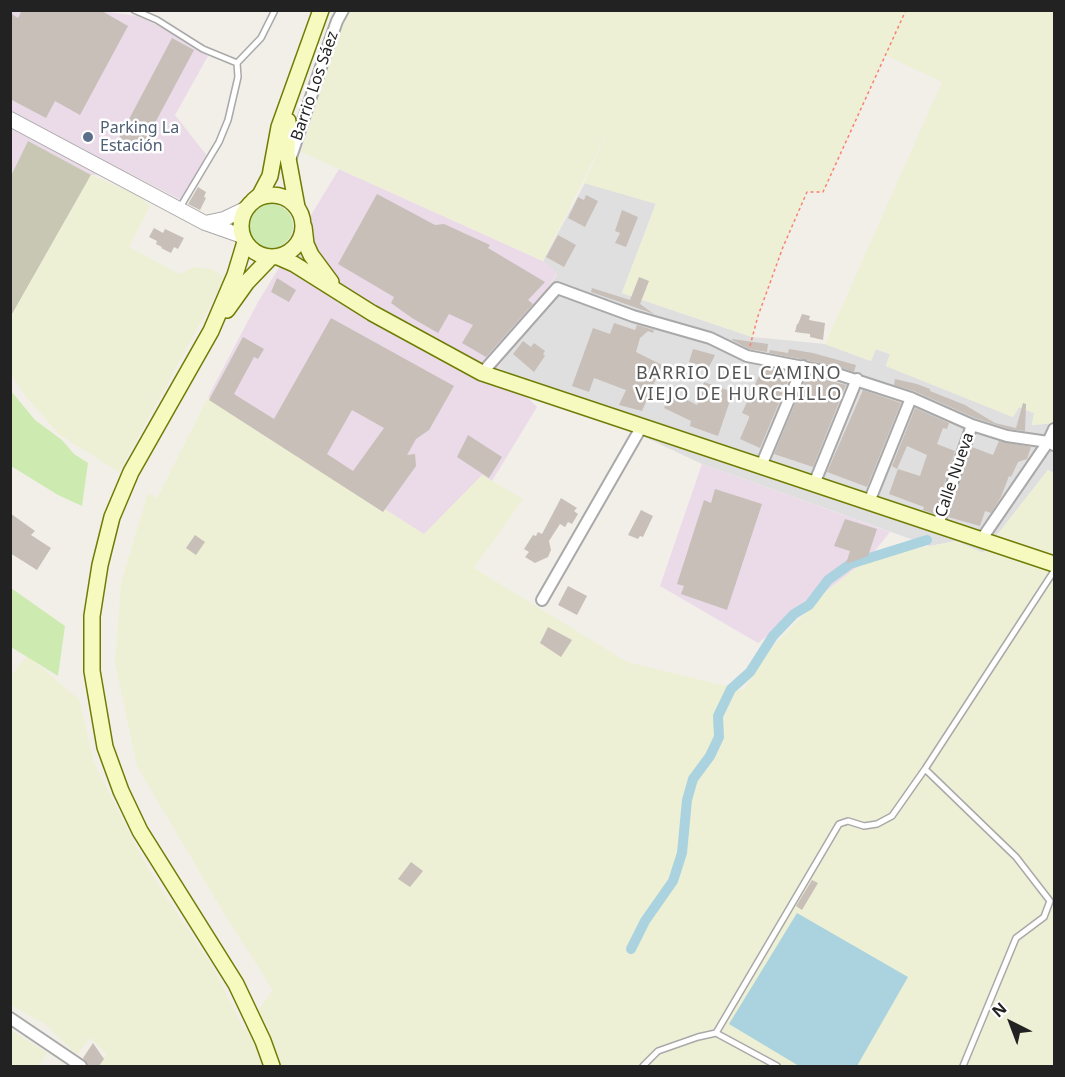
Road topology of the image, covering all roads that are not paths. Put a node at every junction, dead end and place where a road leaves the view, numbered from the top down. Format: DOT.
graph roads {
  1 [pos="134,10"];
  2 [pos="274,10"];
  3 [pos="343,10"];
  4 [pos="320,11"];
  5 [pos="237,63"];
  6 [pos="291,96"];
  7 [pos="10,119"];
  8 [pos="288,163"];
  9 [pos="249,205"];
  10 [pos="297,207"];
  11 [pos="179,209"];
  12 [pos="206,223"];
  13 [pos="303,223"];
  14 [pos="243,239"];
  15 [pos="275,257"];
  16 [pos="339,291"];
  17 [pos="211,331"];
  18 [pos="803,366"];
  19 [pos="482,373"];
  20 [pos="857,379"];
  21 [pos="911,398"];
  22 [pos="972,425"];
  23 [pos="642,426"];
  24 [pos="1054,429"];
  25 [pos="1051,444"];
  26 [pos="761,466"];
  27 [pos="814,484"];
  28 [pos="869,502"];
  29 [pos="938,525"];
  30 [pos="981,540"];
  31 [pos="1054,564"];
  32 [pos="1054,571"];
  33 [pos="542,600"];
  34 [pos="925,769"];
  35 [pos="10,1018"];
  36 [pos="716,1033"];
  37 [pos="81,1066"];
  38 [pos="272,1066"];
  39 [pos="644,1066"];
  40 [pos="777,1066"];
  41 [pos="963,1066"];
  1 -- 5 [label="lane"];
  2 -- 5 [label="lane"];
  3 -- 8 [label="street, Barrio Los Sáez"];
  4 -- 6 [label="main road"];
  5 -- 11 [label="lane"];
  6 -- 8 [label="main road"];
  6 -- 9 [label="main road"];
  7 -- 11 [label="street"];
  8 -- 10 [label="main road"];
  9 -- 10 [label="main road"];
  9 -- 12 [label="street"];
  9 -- 14 [label="main road"];
  10 -- 13 [label="main road"];
  11 -- 12 [label="street"];
  12 -- 14 [label="street"];
  13 -- 15 [label="main road"];
  13 -- 16 [label="main road"];
  14 -- 15 [label="main road"];
  14 -- 17 [label="main road"];
  15 -- 16 [label="main road"];
  15 -- 17 [label="main road"];
  16 -- 19 [label="main road"];
  17 -- 38 [label="main road"];
  18 -- 19 [label="street"];
  18 -- 20 [label="street"];
  18 -- 26 [label="street"];
  19 -- 23 [label="main road"];
  20 -- 21 [label="street"];
  20 -- 27 [label="street"];
  21 -- 22 [label="street"];
  21 -- 28 [label="street"];
  22 -- 25 [label="street"];
  22 -- 29 [label="street, Calle Nueva"];
  23 -- 26 [label="main road"];
  23 -- 33 [label="street"];
  24 -- 25 [label="street"];
  25 -- 30 [label="street"];
  26 -- 27 [label="main road"];
  27 -- 28 [label="main road"];
  28 -- 29 [label="main road"];
  29 -- 30 [label="main road"];
  30 -- 31 [label="main road"];
  32 -- 34 [label="lane"];
  34 -- 36 [label="lane"];
  34 -- 41 [label="lane"];
  35 -- 37 [label="street"];
  36 -- 39 [label="lane"];
  36 -- 40 [label="lane"];
}
